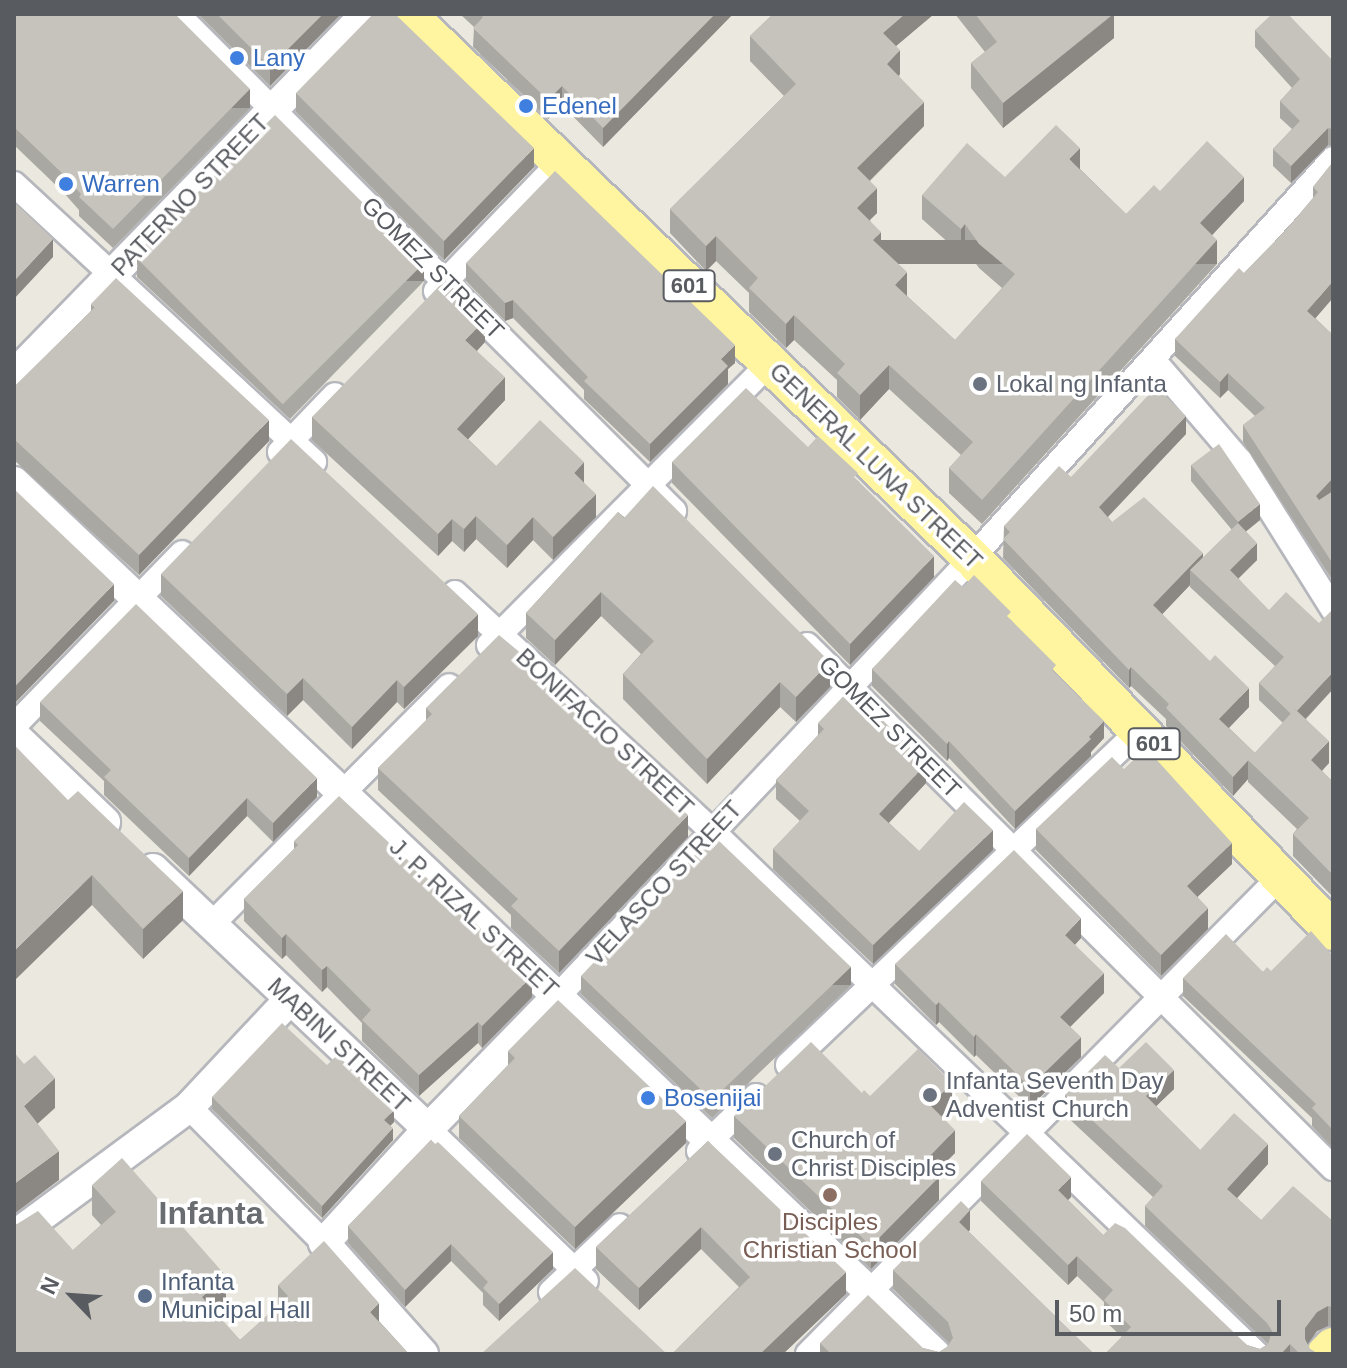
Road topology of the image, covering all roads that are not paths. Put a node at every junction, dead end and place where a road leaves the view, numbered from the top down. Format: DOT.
graph roads {
  1 [pos="177,14"];
  2 [pos="366,14"];
  3 [pos="407,14"];
  4 [pos="274,109"];
  5 [pos="1333,159"];
  6 [pos="559,163"];
  7 [pos="14,184"];
  8 [pos="112,275"];
  9 [pos="446,280"];
  10 [pos="424,303"];
  11 [pos="1153,360"];
  12 [pos="770,363"];
  13 [pos="14,375"];
  14 [pos="346,383"];
  15 [pos="291,440"];
  16 [pos="258,474"];
  17 [pos="14,482"];
  18 [pos="337,484"];
  19 [pos="648,485"];
  20 [pos="693,530"];
  21 [pos="203,531"];
  22 [pos="972,558"];
  23 [pos="442,581"];
  24 [pos="137,599"];
  25 [pos="1333,609"];
  26 [pos="794,631"];
  27 [pos="500,635"];
  28 [pos="850,687"];
  29 [pos="14,726"];
  30 [pos="1140,730"];
  31 [pos="14,735"];
  32 [pos="342,793"];
  33 [pos="713,832"];
  34 [pos="1014,850"];
  35 [pos="1280,877"];
  36 [pos="211,925"];
  37 [pos="1333,931"];
  38 [pos="873,985"];
  39 [pos="1160,996"];
  40 [pos="557,997"];
  41 [pos="290,999"];
  42 [pos="189,1107"];
  43 [pos="428,1129"];
  44 [pos="1027,1131"];
  45 [pos="709,1141"];
  46 [pos="687,1162"];
  47 [pos="1333,1168"];
  48 [pos="642,1205"];
  49 [pos="14,1236"];
  50 [pos="324,1243"];
  51 [pos="574,1269"];
  52 [pos="869,1292"];
  53 [pos="608,1301"];
  54 [pos="530,1312"];
  55 [pos="1333,1347"];
  56 [pos="423,1354"];
  57 [pos="808,1354"];
  58 [pos="935,1354"];
  59 [pos="1257,1354"];
  60 [pos="1326,1354"];
  1 -- 4 [label="street, GOMEZ STREET"];
  2 -- 4 [label="street, PATERNO STREET"];
  3 -- 6 [label="main road, GENERAL LUNA STREET / 601"];
  4 -- 8 [label="street, PATERNO STREET"];
  4 -- 9 [label="street, GOMEZ STREET"];
  5 -- 11 [label="street, VELASCO STREET"];
  6 -- 9 [label="street"];
  6 -- 12 [label="main road, GENERAL LUNA STREET / 601"];
  7 -- 8 [label="street"];
  8 -- 13 [label="street, PATERNO STREET"];
  8 -- 15 [label="street"];
  9 -- 10 [label="street"];
  9 -- 19 [label="street, GOMEZ STREET"];
  11 -- 22 [label="street, VELASCO STREET"];
  11 -- 25 [label="street"];
  12 -- 19 [label="street"];
  12 -- 22 [label="main road, GENERAL LUNA STREET / 601"];
  14 -- 15 [label="street"];
  15 -- 16 [label="street"];
  15 -- 18 [label="street"];
  17 -- 24 [label="street, J. P. RIZAL STREET"];
  19 -- 20 [label="street, GOMEZ STREET"];
  19 -- 27 [label="street"];
  21 -- 24 [label="street"];
  22 -- 28 [label="street, VELASCO STREET"];
  22 -- 30 [label="main road, GENERAL LUNA STREET / 601"];
  23 -- 27 [label="street, BONIFACIO STREET"];
  24 -- 29 [label="street"];
  24 -- 32 [label="street, J. P. RIZAL STREET"];
  26 -- 28 [label="street, GOMEZ STREET"];
  27 -- 32 [label="street"];
  27 -- 33 [label="street, BONIFACIO STREET"];
  28 -- 33 [label="street, VELASCO STREET"];
  28 -- 34 [label="street, GOMEZ STREET"];
  30 -- 34 [label="street"];
  30 -- 35 [label="main road, GENERAL LUNA STREET / 601"];
  31 -- 36 [label="street, MABINI STREET"];
  32 -- 36 [label="street"];
  32 -- 40 [label="street, J. P. RIZAL STREET"];
  33 -- 38 [label="street, BONIFACIO STREET"];
  33 -- 40 [label="street, VELASCO STREET"];
  34 -- 38 [label="street"];
  34 -- 39 [label="street, GOMEZ STREET"];
  35 -- 37 [label="main road, GENERAL LUNA STREET / 601"];
  35 -- 39 [label="street"];
  36 -- 41 [label="street, MABINI STREET"];
  38 -- 44 [label="street, BONIFACIO STREET"];
  38 -- 45 [label="street"];
  39 -- 44 [label="street"];
  39 -- 47 [label="street, GOMEZ STREET"];
  40 -- 43 [label="street, VELASCO STREET"];
  40 -- 45 [label="street, J. P. RIZAL STREET"];
  41 -- 42 [label="street"];
  41 -- 43 [label="street, MABINI STREET"];
  42 -- 49 [label="street"];
  42 -- 50 [label="street"];
  43 -- 50 [label="street, VELASCO STREET"];
  43 -- 51 [label="street, MABINI STREET"];
  44 -- 52 [label="street"];
  44 -- 59 [label="street, BONIFACIO STREET"];
  45 -- 46 [label="street"];
  45 -- 52 [label="street, J. P. RIZAL STREET"];
  48 -- 51 [label="street"];
  50 -- 56 [label="street"];
  51 -- 53 [label="street, MABINI STREET"];
  51 -- 54 [label="street"];
  52 -- 57 [label="street"];
  52 -- 58 [label="street, J. P. RIZAL STREET"];
  55 -- 60 [label="main road"];
}
